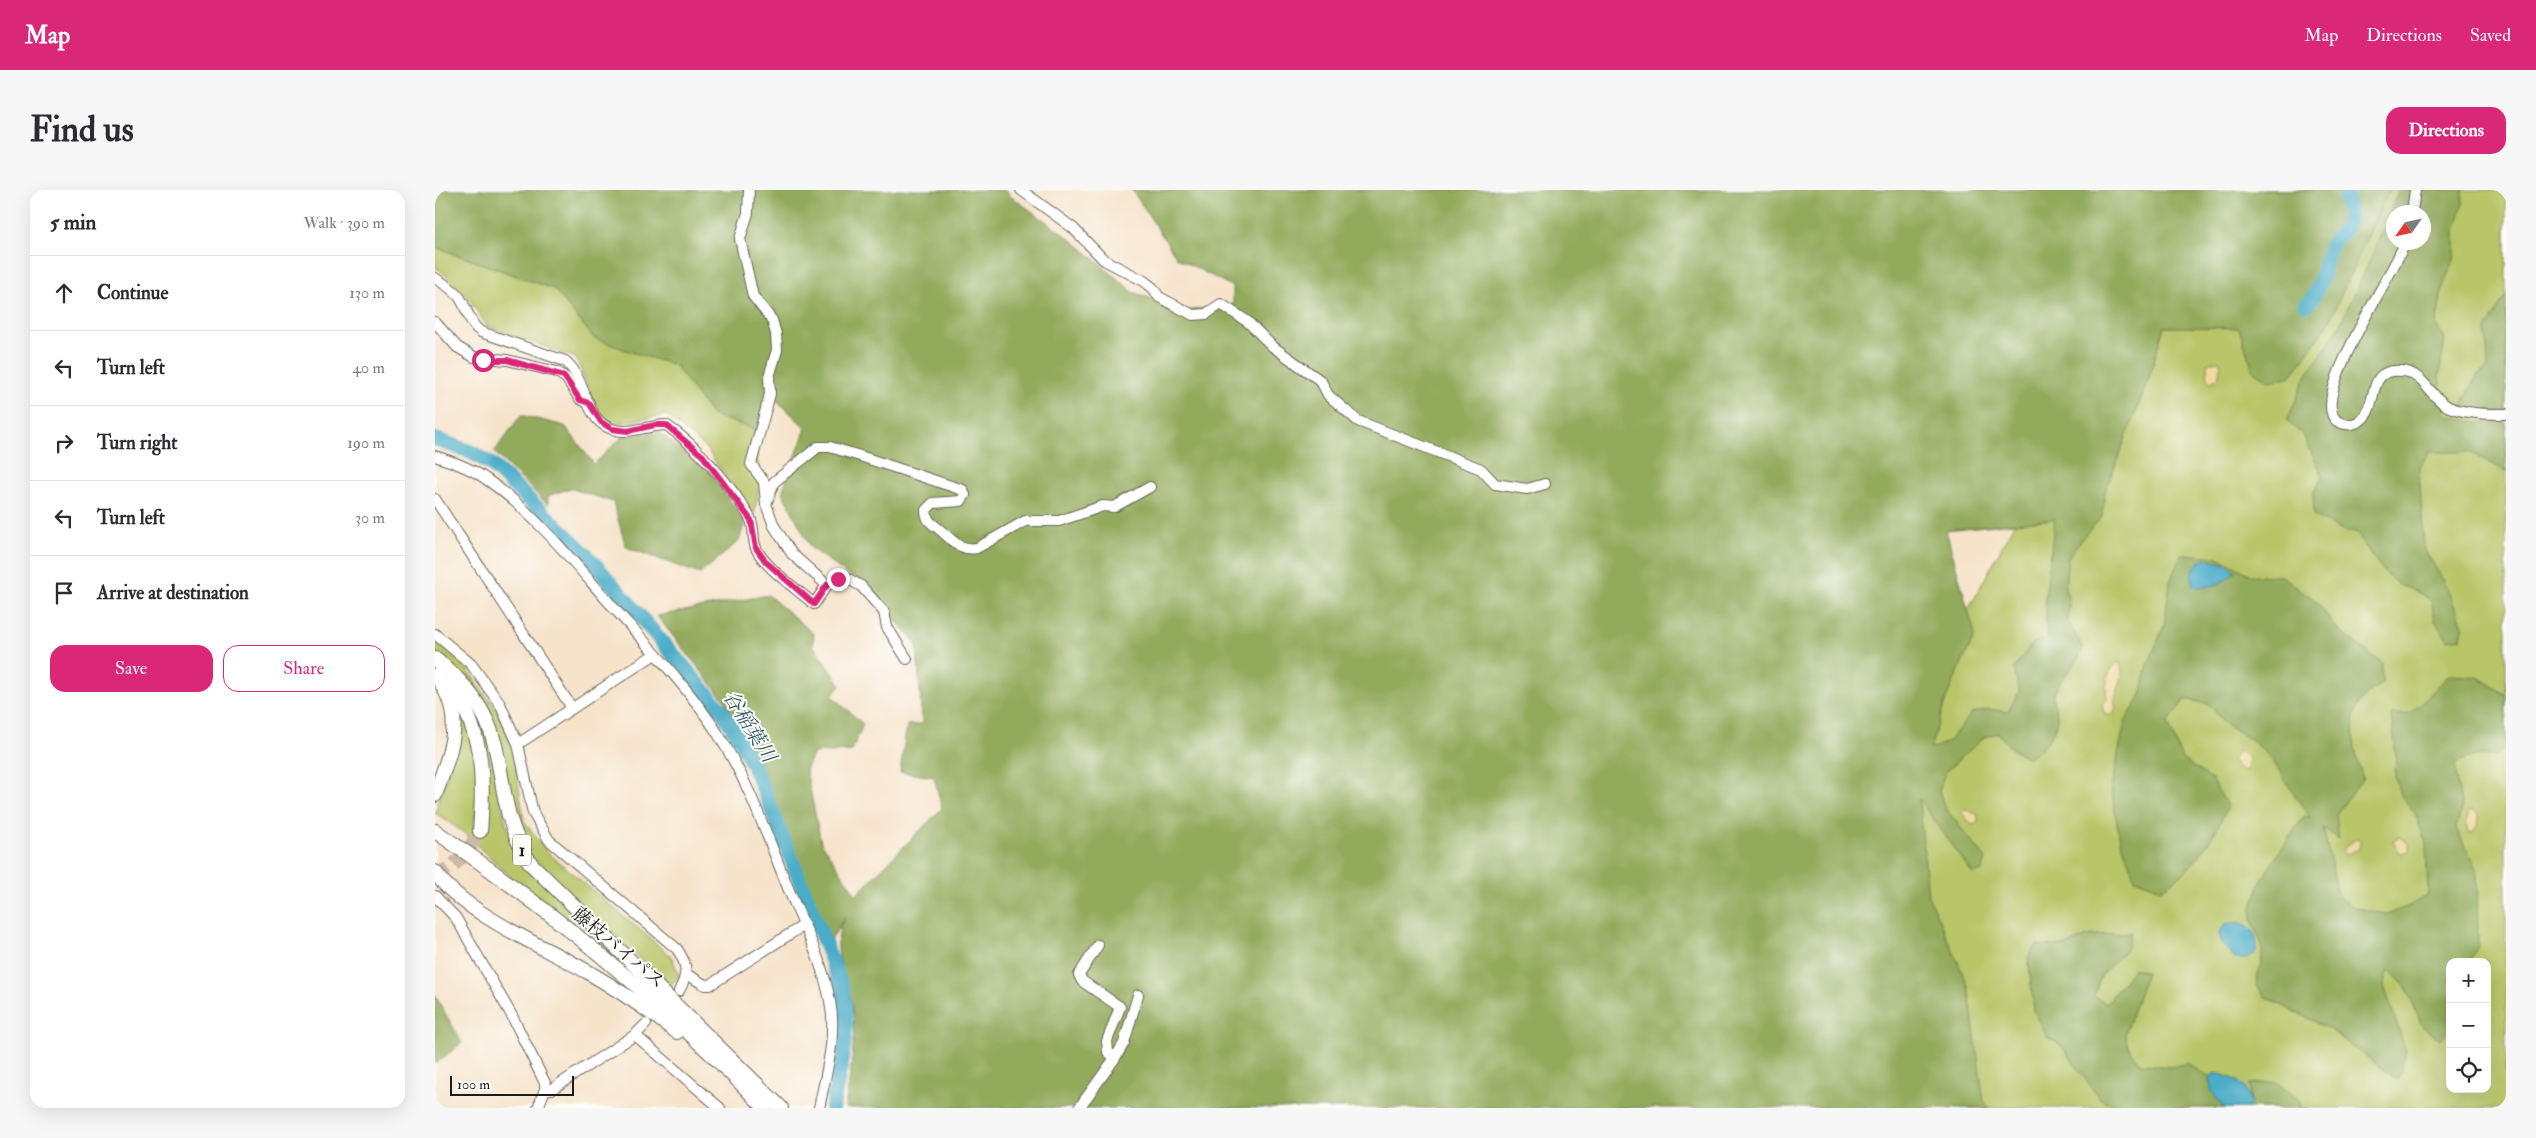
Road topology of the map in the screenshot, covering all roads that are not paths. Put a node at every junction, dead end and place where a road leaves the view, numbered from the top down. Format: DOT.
graph roads {
  1 [pos="749,190"];
  2 [pos="1021,190"];
  3 [pos="2415,190"];
  4 [pos="2414,205"];
  5 [pos="2401,250"];
  6 [pos="435,278"];
  7 [pos="435,322"];
  8 [pos="589,403"];
  9 [pos="2506,414"];
  10 [pos="435,456"];
  11 [pos="1545,484"];
  12 [pos="1150,487"];
  13 [pos="435,499"];
  14 [pos="766,504"];
  15 [pos="827,585"];
  16 [pos="435,634"];
  17 [pos="655,654"];
  18 [pos="435,660"];
  19 [pos="907,660"];
  20 [pos="435,675"];
  21 [pos="572,708"];
  22 [pos="518,744"];
  23 [pos="435,795"];
  24 [pos="435,831"];
  25 [pos="480,831"];
  26 [pos="435,872"];
  27 [pos="435,896"];
  28 [pos="804,925"];
  29 [pos="1098,945"];
  30 [pos="686,974"];
  31 [pos="679,991"];
  32 [pos="1138,995"];
  33 [pos="646,1024"];
  34 [pos="635,1035"];
  35 [pos="1115,1058"];
  36 [pos="729,1071"];
  37 [pos="545,1090"];
  38 [pos="542,1107"];
  39 [pos="720,1108"];
  40 [pos="765,1108"];
  41 [pos="781,1108"];
  42 [pos="819,1108"];
  43 [pos="1079,1108"];
  1 -- 14 [label="street"];
  2 -- 11 [label="street"];
  3 -- 4 [label="street"];
  5 -- 9 [label="street"];
  6 -- 8 [label="street"];
  7 -- 8 [label="street"];
  8 -- 15 [label="street"];
  10 -- 17 [label="street"];
  12 -- 14 [label="street"];
  13 -- 21 [label="street"];
  14 -- 15 [label="street"];
  15 -- 19 [label="street"];
  16 -- 22 [label="street"];
  17 -- 21 [label="street"];
  17 -- 28 [label="street"];
  18 -- 25 [label="highway, 1"];
  18 -- 41 [label="highway, 1"];
  20 -- 23 [label="highway"];
  21 -- 22 [label="street"];
  22 -- 30 [label="street"];
  24 -- 36 [label="highway, 藤枝バイパス / 1"];
  26 -- 36 [label="highway, 1"];
  27 -- 37 [label="street"];
  28 -- 30 [label="street"];
  28 -- 42 [label="street"];
  29 -- 35 [label="street"];
  30 -- 31 [label="street"];
  32 -- 35 [label="street"];
  33 -- 34 [label="street"];
  34 -- 37 [label="street"];
  34 -- 39 [label="street"];
  35 -- 43 [label="street"];
  36 -- 40 [label="highway, 藤枝バイパス / 1"];
  37 -- 38 [label="street"];
}
